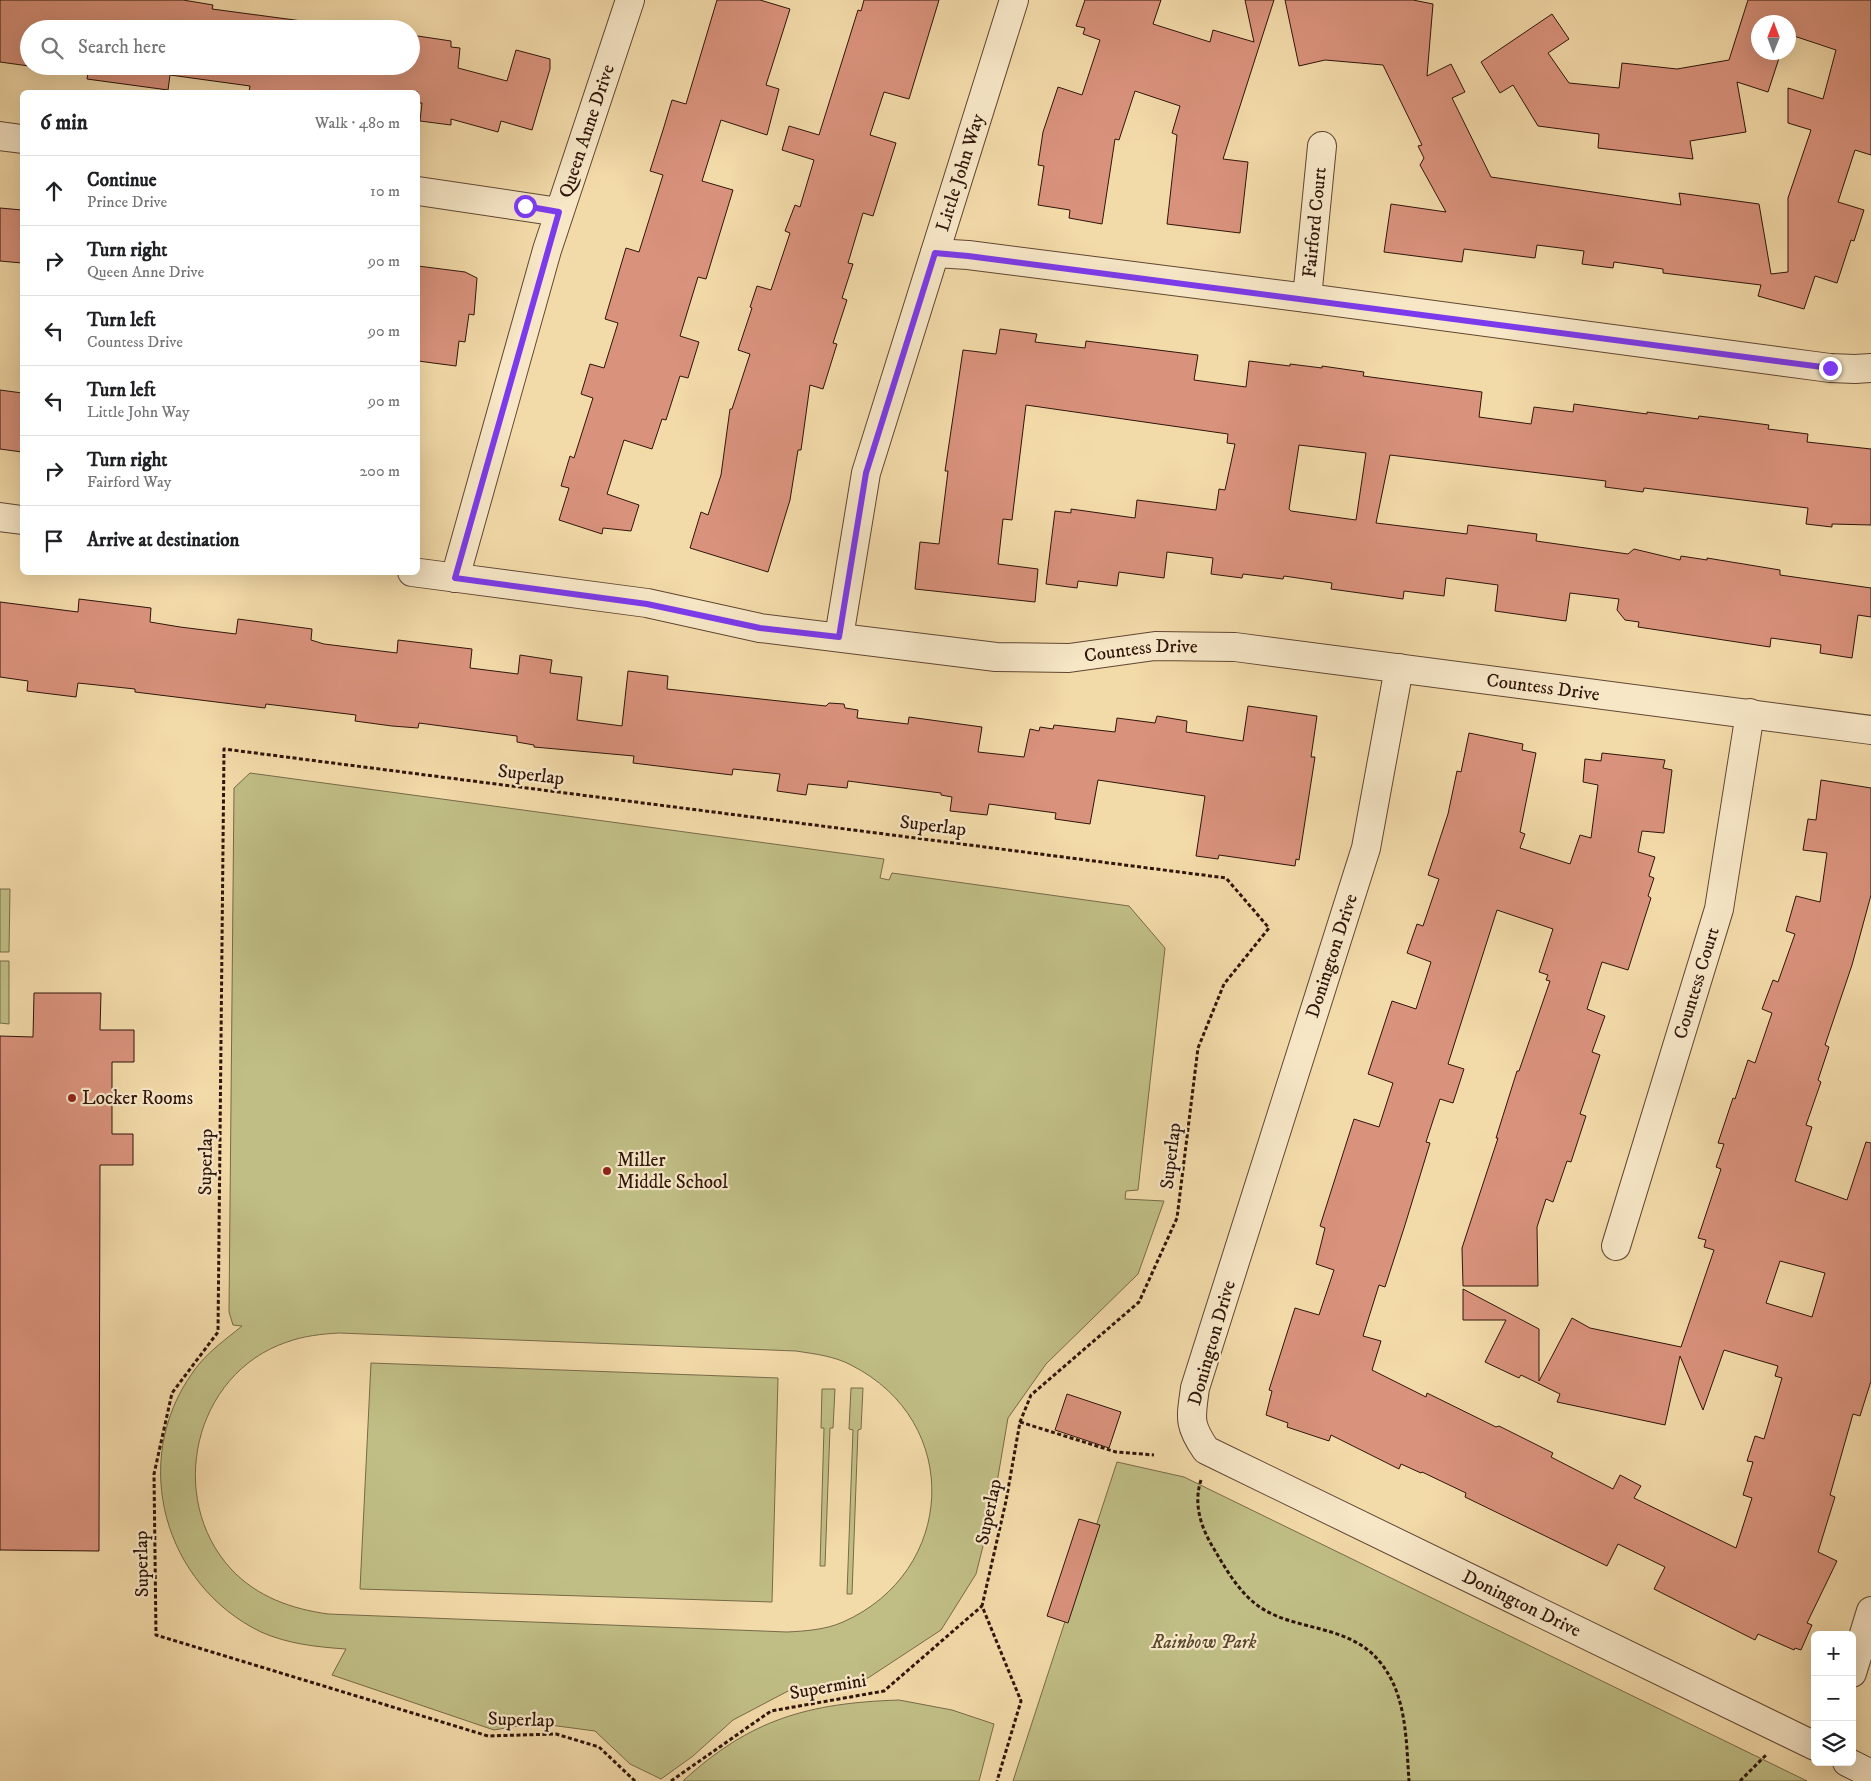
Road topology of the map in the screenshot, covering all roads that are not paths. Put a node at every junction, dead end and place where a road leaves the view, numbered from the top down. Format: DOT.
graph roads {
  1 [pos="630,0"];
  2 [pos="1014,0"];
  3 [pos="0,136"];
  4 [pos="20,139"];
  5 [pos="1322,146"];
  6 [pos="420,191"];
  7 [pos="559,212"];
  8 [pos="935,253"];
  9 [pos="1306,298"];
  10 [pos="1871,368"];
  11 [pos="0,517"];
  12 [pos="20,520"];
  13 [pos="420,573"];
  14 [pos="455,578"];
  15 [pos="839,637"];
  16 [pos="1399,668"];
  17 [pos="1750,713"];
  18 [pos="1871,730"];
  19 [pos="1616,1246"];
  20 [pos="1871,1611"];
  21 [pos="1856,1660"];
  22 [pos="1811,1744"];
  23 [pos="1856,1766"];
  24 [pos="1871,1774"];
  1 -- 7 [label="street, Queen Anne Drive"];
  2 -- 8 [label="street, Little John Way"];
  3 -- 4 [label="street"];
  5 -- 9 [label="street, Fairford Court"];
  6 -- 7 [label="street"];
  7 -- 14 [label="street, Queen Anne Drive"];
  8 -- 9 [label="street"];
  8 -- 15 [label="street, Little John Way"];
  9 -- 10 [label="street"];
  11 -- 12 [label="street"];
  13 -- 14 [label="street, Countess Drive"];
  14 -- 15 [label="street, Countess Drive"];
  15 -- 16 [label="street, Countess Drive"];
  16 -- 17 [label="street, Countess Drive"];
  16 -- 22 [label="street, Donington Drive"];
  17 -- 18 [label="street, Countess Drive"];
  17 -- 19 [label="street, Countess Court"];
  20 -- 21 [label="street"];
  23 -- 24 [label="street"];
}
